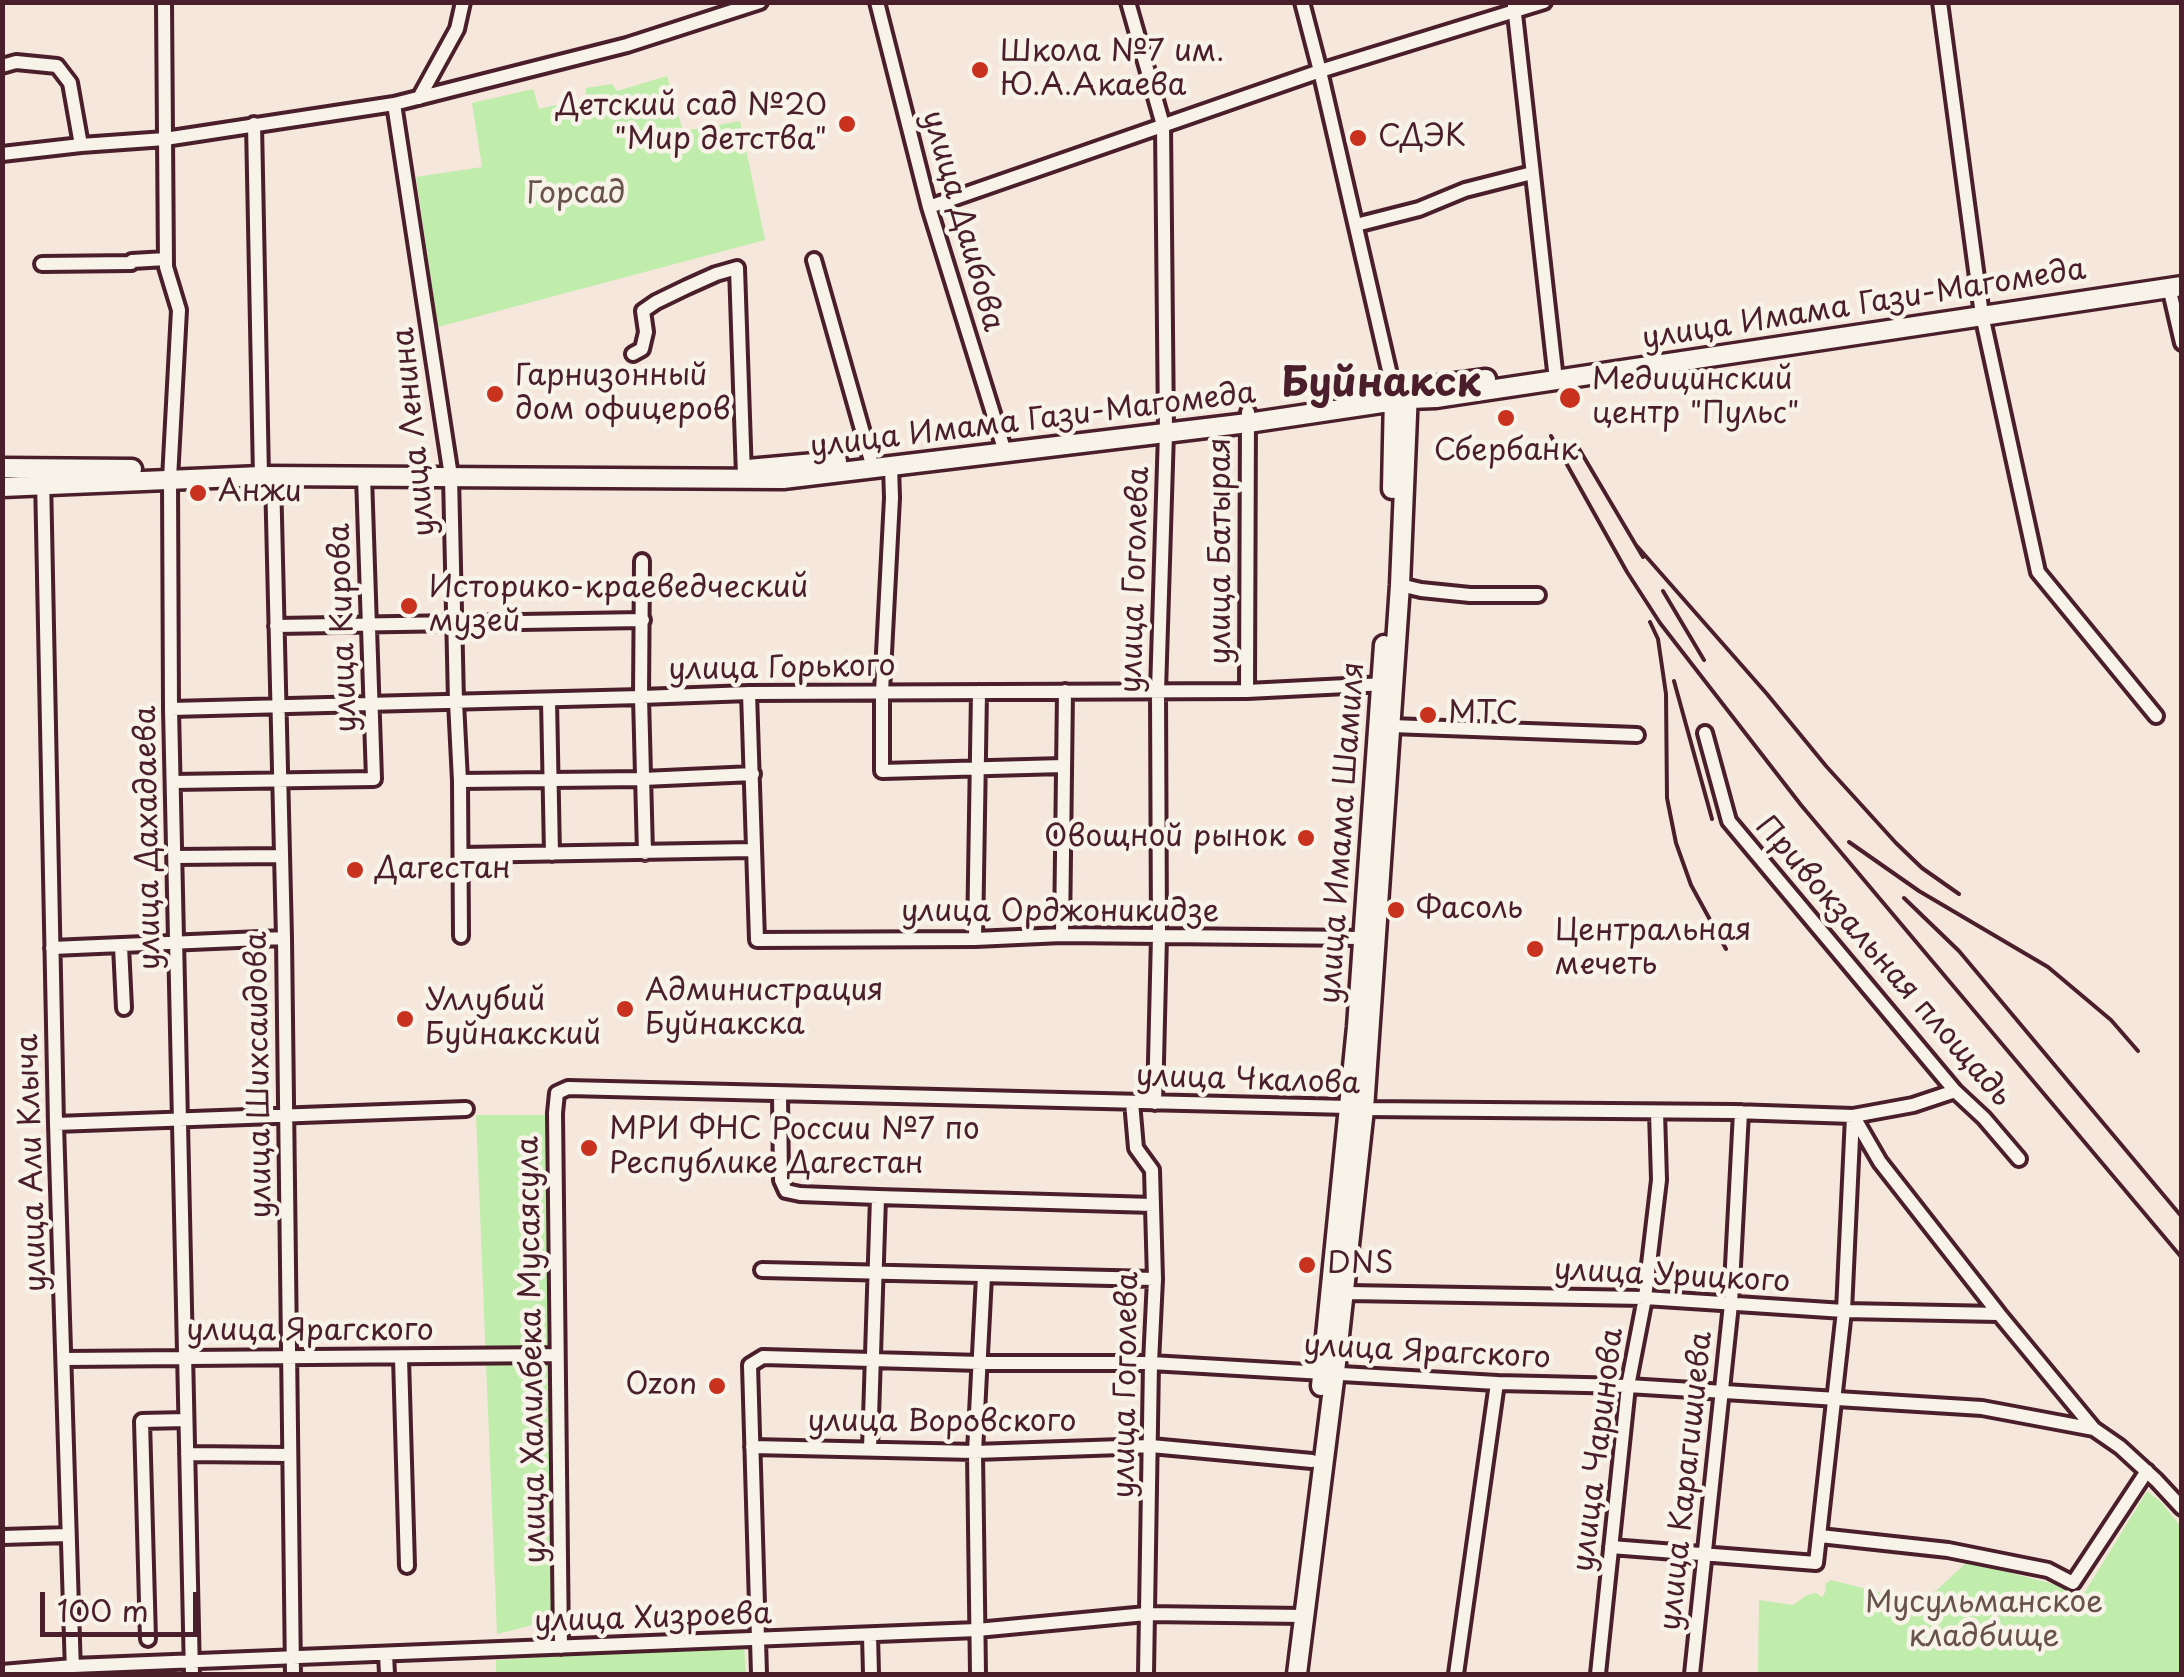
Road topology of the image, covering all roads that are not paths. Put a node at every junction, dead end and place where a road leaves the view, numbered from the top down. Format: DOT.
graph roads {
  1 [pos="164,2"];
  2 [pos="462,2"];
  3 [pos="760,2"];
  4 [pos="878,2"];
  5 [pos="1128,2"];
  6 [pos="1302,2"];
  7 [pos="1544,2"];
  8 [pos="1940,2"];
  9 [pos="738,6"];
  10 [pos="1514,7"];
  11 [pos="4,63"];
  12 [pos="1320,71"];
  13 [pos="419,98"];
  14 [pos="394,104"];
  15 [pos="254,124"];
  16 [pos="1163,125"];
  17 [pos="165,140"];
  18 [pos="80,145"];
  19 [pos="2,154"];
  20 [pos="1532,172"];
  21 [pos="928,207"];
  22 [pos="1356,225"];
  23 [pos="166,259"];
  24 [pos="814,260"];
  25 [pos="42,264"];
  26 [pos="2177,284"];
  27 [pos="1981,311"];
  28 [pos="2182,342"];
  29 [pos="633,354"];
  30 [pos="1555,375"];
  31 [pos="1401,395"];
  32 [pos="1248,417"];
  33 [pos="1166,427"];
  34 [pos="1003,447"];
  35 [pos="878,464"];
  36 [pos="2,468"];
  37 [pos="451,472"];
  38 [pos="265,473"];
  39 [pos="170,474"];
  40 [pos="744,474"];
  41 [pos="364,476"];
  42 [pos="43,477"];
  43 [pos="2,488"];
  44 [pos="642,561"];
  45 [pos="1400,585"];
  46 [pos="1538,594"];
  47 [pos="643,620"];
  48 [pos="454,624"];
  49 [pos="368,625"];
  50 [pos="276,626"];
  51 [pos="1387,684"];
  52 [pos="1065,691"];
  53 [pos="1158,691"];
  54 [pos="1246,691"];
  55 [pos="882,692"];
  56 [pos="979,692"];
  57 [pos="748,693"];
  58 [pos="641,698"];
  59 [pos="549,700"];
  60 [pos="456,702"];
  61 [pos="371,704"];
  62 [pos="277,706"];
  63 [pos="171,708"];
  64 [pos="2156,716"];
  65 [pos="1391,726"];
  66 [pos="1705,733"];
  67 [pos="1637,735"];
  68 [pos="1063,766"];
  69 [pos="976,768"];
  70 [pos="753,774"];
  71 [pos="643,779"];
  72 [pos="279,780"];
  73 [pos="550,780"];
  74 [pos="460,781"];
  75 [pos="173,782"];
  76 [pos="753,850"];
  77 [pos="644,853"];
  78 [pos="552,854"];
  79 [pos="462,855"];
  80 [pos="282,856"];
  81 [pos="175,857"];
  82 [pos="1062,935"];
  83 [pos="461,936"];
  84 [pos="1159,936"];
  85 [pos="284,938"];
  86 [pos="975,938"];
  87 [pos="1363,938"];
  88 [pos="177,942"];
  89 [pos="121,946"];
  90 [pos="52,948"];
  91 [pos="124,1008"];
  92 [pos="1956,1090"];
  93 [pos="780,1095"];
  94 [pos="1132,1102"];
  95 [pos="1155,1103"];
  96 [pos="1357,1108"];
  97 [pos="466,1110"];
  98 [pos="1657,1112"];
  99 [pos="1740,1112"];
  100 [pos="555,1113"];
  101 [pos="285,1114"];
  102 [pos="1853,1116"];
  103 [pos="180,1120"];
  104 [pos="56,1124"];
  105 [pos="2020,1159"];
  106 [pos="878,1197"];
  107 [pos="1153,1205"];
  108 [pos="762,1270"];
  109 [pos="876,1274"];
  110 [pos="984,1276"];
  111 [pos="1155,1279"];
  112 [pos="1344,1295"];
  113 [pos="1645,1298"];
  114 [pos="1731,1304"];
  115 [pos="1844,1310"];
  116 [pos="1999,1314"];
  117 [pos="557,1355"];
  118 [pos="288,1357"];
  119 [pos="185,1358"];
  120 [pos="401,1358"];
  121 [pos="64,1359"];
  122 [pos="873,1360"];
  123 [pos="981,1363"];
  124 [pos="1151,1363"];
  125 [pos="1329,1373"];
  126 [pos="1497,1383"];
  127 [pos="1628,1386"];
  128 [pos="1722,1392"];
  129 [pos="1833,1400"];
  130 [pos="186,1420"];
  131 [pos="2094,1429"];
  132 [pos="752,1446"];
  133 [pos="1151,1446"];
  134 [pos="870,1449"];
  135 [pos="975,1452"];
  136 [pos="187,1454"];
  137 [pos="290,1456"];
  138 [pos="1312,1461"];
  139 [pos="2147,1472"];
  140 [pos="2182,1508"];
  141 [pos="68,1535"];
  142 [pos="1820,1536"];
  143 [pos="2,1537"];
  144 [pos="1611,1547"];
  145 [pos="1703,1554"];
  146 [pos="407,1566"];
  147 [pos="1146,1614"];
  148 [pos="1300,1616"];
  149 [pos="978,1630"];
  150 [pos="870,1635"];
  151 [pos="148,1638"];
  152 [pos="758,1640"];
  153 [pos="561,1647"];
  154 [pos="386,1654"];
  155 [pos="293,1658"];
  156 [pos="192,1668"];
  157 [pos="73,1670"];
  158 [pos="2,1672"];
  159 [pos="294,1674"];
  160 [pos="387,1674"];
  161 [pos="760,1674"];
  162 [pos="871,1674"];
  163 [pos="978,1674"];
  164 [pos="1146,1674"];
  165 [pos="1287,1674"];
  166 [pos="1296,1674"];
  167 [pos="1456,1674"];
  168 [pos="1598,1674"];
  169 [pos="1692,1674"];
  1 -- 17 [label="street, улица Дахадаева"];
  2 -- 13 [label="street"];
  3 -- 9 [label="street"];
  4 -- 21 [label="street, улица Даибова"];
  5 -- 16 [label="street, улица Гоголева"];
  6 -- 12 [label="street, улица Имама Шамиля"];
  7 -- 10 [label="street"];
  8 -- 27 [label="street"];
  9 -- 13 [label="street"];
  10 -- 12 [label="street"];
  10 -- 20 [label="street"];
  11 -- 18 [label="street"];
  12 -- 16 [label="street"];
  12 -- 22 [label="street, улица Имама Шамиля"];
  13 -- 14 [label="street"];
  14 -- 15 [label="street"];
  14 -- 37 [label="street, улица Ленина"];
  15 -- 17 [label="street"];
  15 -- 38 [label="street, улица Шихсаидова"];
  16 -- 21 [label="street"];
  16 -- 33 [label="street, улица Гоголева"];
  17 -- 18 [label="street"];
  17 -- 23 [label="street, улица Дахадаева"];
  18 -- 19 [label="street"];
  20 -- 22 [label="street"];
  20 -- 30 [label="street"];
  21 -- 34 [label="street, улица Даибова"];
  22 -- 31 [label="street, улица Имама Шамиля"];
  23 -- 25 [label="street"];
  23 -- 39 [label="street, улица Дахадаева"];
  24 -- 35 [label="street"];
  26 -- 27 [label="main road, улица Имама Гази-Магомеда"];
  26 -- 28 [label="street"];
  27 -- 30 [label="main road, улица Имама Гази-Магомеда"];
  27 -- 64 [label="street"];
  29 -- 40 [label="street"];
  30 -- 31 [label="main road, улица Имама Гази-Магомеда"];
  31 -- 32 [label="main road, улица Имама Гази-Магомеда"];
  31 -- 45 [label="main road, улица Имама Шамиля"];
  31 -- 51 [label="main road, улица Имама Шамиля"];
  32 -- 33 [label="main road, улица Имама Гази-Магомеда"];
  32 -- 54 [label="street, улица Батырая"];
  33 -- 34 [label="main road, улица Имама Гази-Магомеда"];
  33 -- 53 [label="street, улица Гоголева"];
  34 -- 35 [label="main road, улица Имама Гази-Магомеда"];
  35 -- 40 [label="main road, улица Имама Гази-Магомеда"];
  35 -- 55 [label="street"];
  36 -- 42 [label="main road"];
  37 -- 38 [label="main road"];
  37 -- 40 [label="main road, улица Имама Гази-Магомеда"];
  37 -- 41 [label="main road"];
  37 -- 48 [label="street, улица Ленина"];
  38 -- 39 [label="main road"];
  38 -- 41 [label="main road"];
  38 -- 50 [label="street, улица Шихсаидова"];
  39 -- 42 [label="main road"];
  39 -- 63 [label="street, улица Дахадаева"];
  41 -- 49 [label="street, улица Кирова"];
  42 -- 43 [label="main road"];
  42 -- 90 [label="street, улица Али Клыча"];
  44 -- 47 [label="street"];
  45 -- 46 [label="street"];
  45 -- 51 [label="main road, улица Имама Шамиля"];
  47 -- 48 [label="street"];
  47 -- 58 [label="street"];
  48 -- 49 [label="street"];
  48 -- 60 [label="street, улица Ленина"];
  49 -- 50 [label="street"];
  49 -- 61 [label="street, улица Кирова"];
  50 -- 62 [label="street, улица Шихсаидова"];
  51 -- 54 [label="street, улица Горького"];
  51 -- 65 [label="main road, улица Имама Шамиля"];
  51 -- 87 [label="main road, улица Имама Шамиля"];
  52 -- 53 [label="street, улица Горького"];
  52 -- 56 [label="street, улица Горького"];
  52 -- 68 [label="street"];
  53 -- 54 [label="street, улица Горького"];
  53 -- 84 [label="street, улица Гоголева"];
  55 -- 56 [label="street, улица Горького"];
  55 -- 57 [label="street, улица Горького"];
  55 -- 69 [label="street"];
  56 -- 69 [label="street"];
  57 -- 58 [label="street, улица Горького"];
  57 -- 70 [label="street"];
  58 -- 59 [label="street, улица Горького"];
  58 -- 71 [label="street"];
  59 -- 60 [label="street, улица Горького"];
  59 -- 73 [label="street"];
  60 -- 61 [label="street, улица Горького"];
  60 -- 74 [label="street, улица Ленина"];
  61 -- 62 [label="street, улица Горького"];
  61 -- 72 [label="street, улица Кирова"];
  62 -- 63 [label="street, улица Горького"];
  62 -- 72 [label="street, улица Шихсаидова"];
  63 -- 75 [label="street, улица Дахадаева"];
  65 -- 67 [label="street"];
  65 -- 96 [label="main road, улица Имама Шамиля"];
  66 -- 92 [label="street, Привокзальная площадь"];
  68 -- 69 [label="street"];
  68 -- 82 [label="street"];
  69 -- 86 [label="street"];
  70 -- 71 [label="street"];
  70 -- 76 [label="street"];
  71 -- 73 [label="street"];
  71 -- 77 [label="street"];
  72 -- 75 [label="street"];
  72 -- 80 [label="street, улица Шихсаидова"];
  73 -- 74 [label="street"];
  73 -- 78 [label="street"];
  74 -- 79 [label="street, улица Ленина"];
  75 -- 81 [label="street, улица Дахадаева"];
  76 -- 77 [label="street"];
  76 -- 86 [label="street, улица Орджоникидзе"];
  77 -- 78 [label="street"];
  78 -- 79 [label="street"];
  79 -- 83 [label="street, улица Ленина"];
  80 -- 81 [label="street"];
  80 -- 85 [label="street, улица Шихсаидова"];
  81 -- 88 [label="street, улица Дахадаева"];
  82 -- 84 [label="street, улица Орджоникидзе"];
  82 -- 86 [label="street, улица Орджоникидзе"];
  84 -- 87 [label="street, улица Орджоникидзе"];
  84 -- 95 [label="street, улица Гоголева"];
  85 -- 88 [label="street"];
  85 -- 101 [label="street, улица Шихсаидова"];
  87 -- 96 [label="main road, улица Имама Шамиля"];
  88 -- 89 [label="street"];
  88 -- 103 [label="street, улица Дахадаева"];
  89 -- 90 [label="street"];
  89 -- 91 [label="street"];
  90 -- 104 [label="street, улица Али Клыча"];
  92 -- 102 [label="street, улица Чкалова"];
  92 -- 105 [label="street, Привокзальная площадь"];
  93 -- 94 [label="street, улица Чкалова"];
  93 -- 100 [label="street, улица Чкалова"];
  93 -- 106 [label="street"];
  94 -- 95 [label="street, улица Чкалова"];
  94 -- 107 [label="street, улица Гоголева"];
  95 -- 96 [label="street, улица Чкалова"];
  96 -- 98 [label="street, улица Чкалова"];
  96 -- 112 [label="main road, улица Имама Шамиля"];
  96 -- 125 [label="main road, улица Имама Шамиля"];
  97 -- 101 [label="street"];
  98 -- 99 [label="street, улица Чкалова"];
  98 -- 113 [label="street, улица Чаринова"];
  99 -- 102 [label="street, улица Чкалова"];
  99 -- 114 [label="street, улица Карагишиева"];
  100 -- 117 [label="street, улица Халилбека Мусаясула"];
  101 -- 103 [label="street"];
  101 -- 118 [label="street, улица Шихсаидова"];
  102 -- 115 [label="street"];
  102 -- 116 [label="street"];
  103 -- 104 [label="street"];
  103 -- 119 [label="street, улица Дахадаева"];
  104 -- 121 [label="street, улица Али Клыча"];
  106 -- 107 [label="street"];
  106 -- 109 [label="street"];
  107 -- 111 [label="street, улица Гоголева"];
  108 -- 109 [label="street"];
  109 -- 110 [label="street"];
  109 -- 122 [label="street"];
  110 -- 111 [label="street"];
  110 -- 123 [label="street"];
  111 -- 124 [label="street, улица Гоголева"];
  112 -- 113 [label="street, улица Урицкого"];
  112 -- 125 [label="main road, улица Имама Шамиля"];
  113 -- 114 [label="street, улица Урицкого"];
  113 -- 127 [label="street, улица Чаринова"];
  114 -- 115 [label="street, улица Урицкого"];
  114 -- 128 [label="street, улица Карагишиева"];
  115 -- 116 [label="street, улица Урицкого"];
  115 -- 129 [label="street"];
  116 -- 131 [label="street"];
  117 -- 120 [label="street, улица Ярагского"];
  117 -- 153 [label="street, улица Халилбека Мусаясула"];
  118 -- 119 [label="street, улица Ярагского"];
  118 -- 120 [label="street, улица Ярагского"];
  118 -- 137 [label="street, улица Шихсаидова"];
  119 -- 121 [label="street, улица Ярагского"];
  119 -- 130 [label="street, улица Дахадаева"];
  120 -- 146 [label="street"];
  121 -- 141 [label="street, улица Али Клыча"];
  122 -- 123 [label="street, улица Ярагского"];
  122 -- 132 [label="street, улица Ярагского"];
  122 -- 134 [label="street"];
  123 -- 124 [label="street, улица Ярагского"];
  123 -- 135 [label="street"];
  124 -- 125 [label="street, улица Ярагского"];
  124 -- 133 [label="street, улица Гоголева"];
  125 -- 126 [label="street, улица Ярагского"];
  125 -- 138 [label="main road, улица Имама Шамиля"];
  125 -- 148 [label="main road, улица Имама Шамиля"];
  126 -- 127 [label="street, улица Ярагского"];
  126 -- 167 [label="street"];
  127 -- 128 [label="street, улица Ярагского"];
  127 -- 144 [label="street, улица Чаринова"];
  128 -- 129 [label="street, улица Ярагского"];
  128 -- 145 [label="street, улица Карагишиева"];
  129 -- 131 [label="street, улица Ярагского"];
  129 -- 142 [label="street"];
  130 -- 136 [label="street, улица Дахадаева"];
  130 -- 151 [label="street"];
  131 -- 139 [label="street"];
  132 -- 134 [label="street, улица Воровского"];
  132 -- 152 [label="street"];
  133 -- 135 [label="street, улица Воровского"];
  133 -- 138 [label="street, улица Воровского"];
  133 -- 147 [label="street, улица Гоголева"];
  134 -- 135 [label="street, улица Воровского"];
  135 -- 149 [label="street"];
  136 -- 137 [label="street"];
  136 -- 156 [label="street, улица Дахадаева"];
  137 -- 155 [label="street, улица Шихсаидова"];
  138 -- 148 [label="main road, улица Имама Шамиля"];
  139 -- 140 [label="street"];
  139 -- 142 [label="street"];
  141 -- 143 [label="street"];
  141 -- 157 [label="street, улица Али Клыча"];
  142 -- 145 [label="street"];
  144 -- 145 [label="street"];
  144 -- 168 [label="street, улица Чаринова"];
  145 -- 169 [label="street, улица Карагишиева"];
  147 -- 148 [label="street, улица Хизроева"];
  147 -- 149 [label="street, улица Хизроева"];
  147 -- 164 [label="street, улица Гоголева"];
  148 -- 165 [label="main road, улица Имама Шамиля"];
  148 -- 166 [label="main road, улица Имама Шамиля"];
  149 -- 150 [label="street, улица Хизроева"];
  149 -- 163 [label="street"];
  150 -- 152 [label="street, улица Хизроева"];
  150 -- 162 [label="street"];
  152 -- 153 [label="street, улица Хизроева"];
  152 -- 161 [label="street"];
  153 -- 154 [label="street, улица Хизроева"];
  154 -- 155 [label="street, улица Хизроева"];
  154 -- 160 [label="street"];
  155 -- 156 [label="street, улица Хизроева"];
  155 -- 159 [label="street, улица Шихсаидова"];
  156 -- 157 [label="street, улица Хизроева"];
  157 -- 158 [label="street, улица Хизроева"];
}
